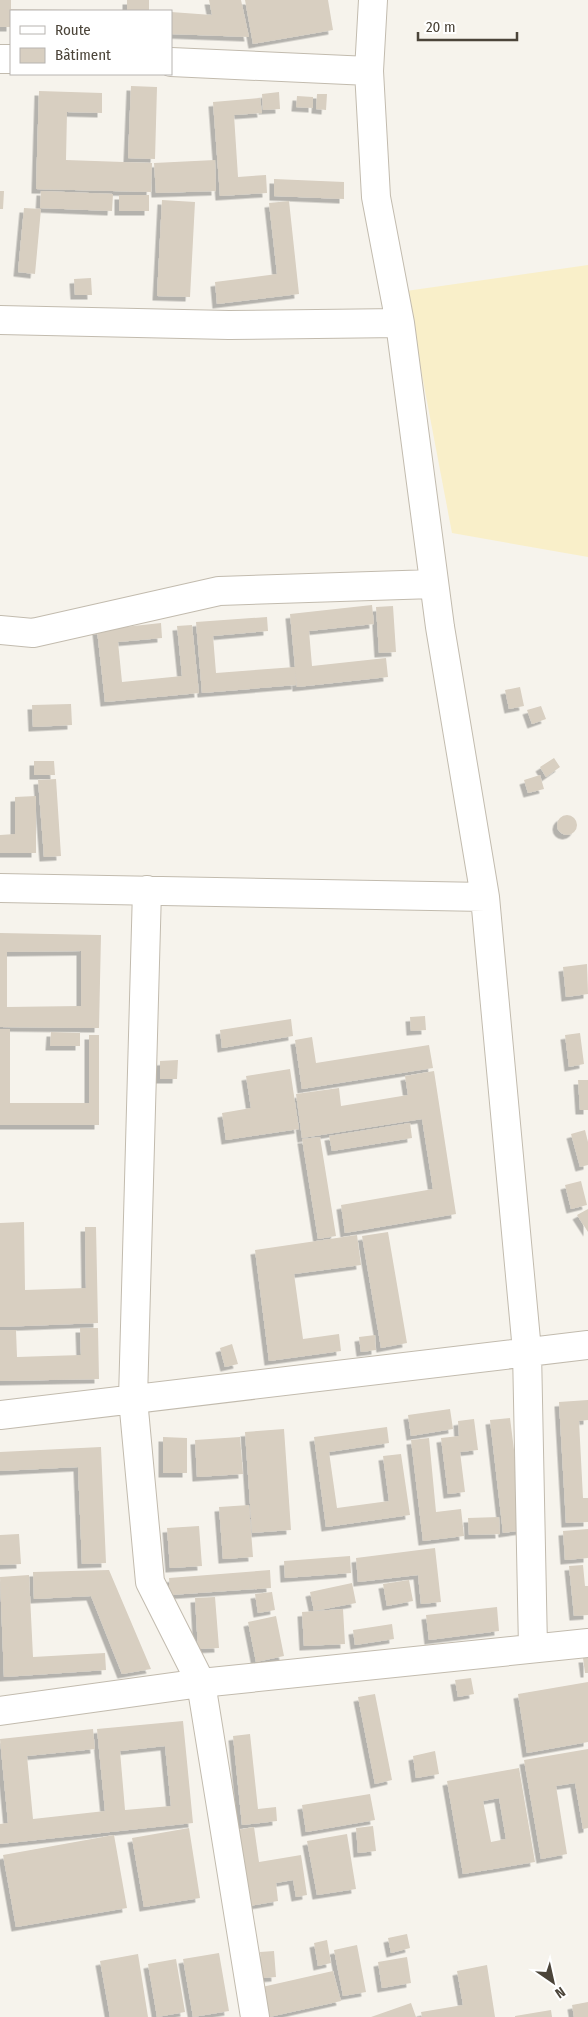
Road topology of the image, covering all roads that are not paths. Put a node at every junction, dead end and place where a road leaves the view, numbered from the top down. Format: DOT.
graph roads {
  1 [pos="373,0"];
  2 [pos="172,62"];
  3 [pos="369,71"];
  4 [pos="0,320"];
  5 [pos="400,324"];
  6 [pos="434,584"];
  7 [pos="0,630"];
  8 [pos="0,888"];
  9 [pos="147,890"];
  10 [pos="485,897"];
  11 [pos="588,1345"];
  12 [pos="527,1351"];
  13 [pos="133,1399"];
  14 [pos="0,1415"];
  15 [pos="588,1642"];
  16 [pos="532,1648"];
  17 [pos="201,1683"];
  18 [pos="0,1712"];
  19 [pos="254,2017"];
  1 -- 3 [label="street"];
  2 -- 3 [label="street"];
  3 -- 5 [label="street"];
  4 -- 5 [label="street"];
  5 -- 6 [label="street"];
  6 -- 7 [label="street"];
  6 -- 10 [label="street"];
  8 -- 9 [label="street"];
  9 -- 10 [label="street"];
  9 -- 13 [label="street"];
  10 -- 12 [label="street"];
  11 -- 12 [label="street"];
  12 -- 13 [label="street"];
  12 -- 16 [label="street"];
  13 -- 14 [label="street"];
  13 -- 17 [label="street"];
  15 -- 16 [label="street"];
  16 -- 17 [label="street"];
  17 -- 18 [label="street"];
  17 -- 19 [label="street"];
}
